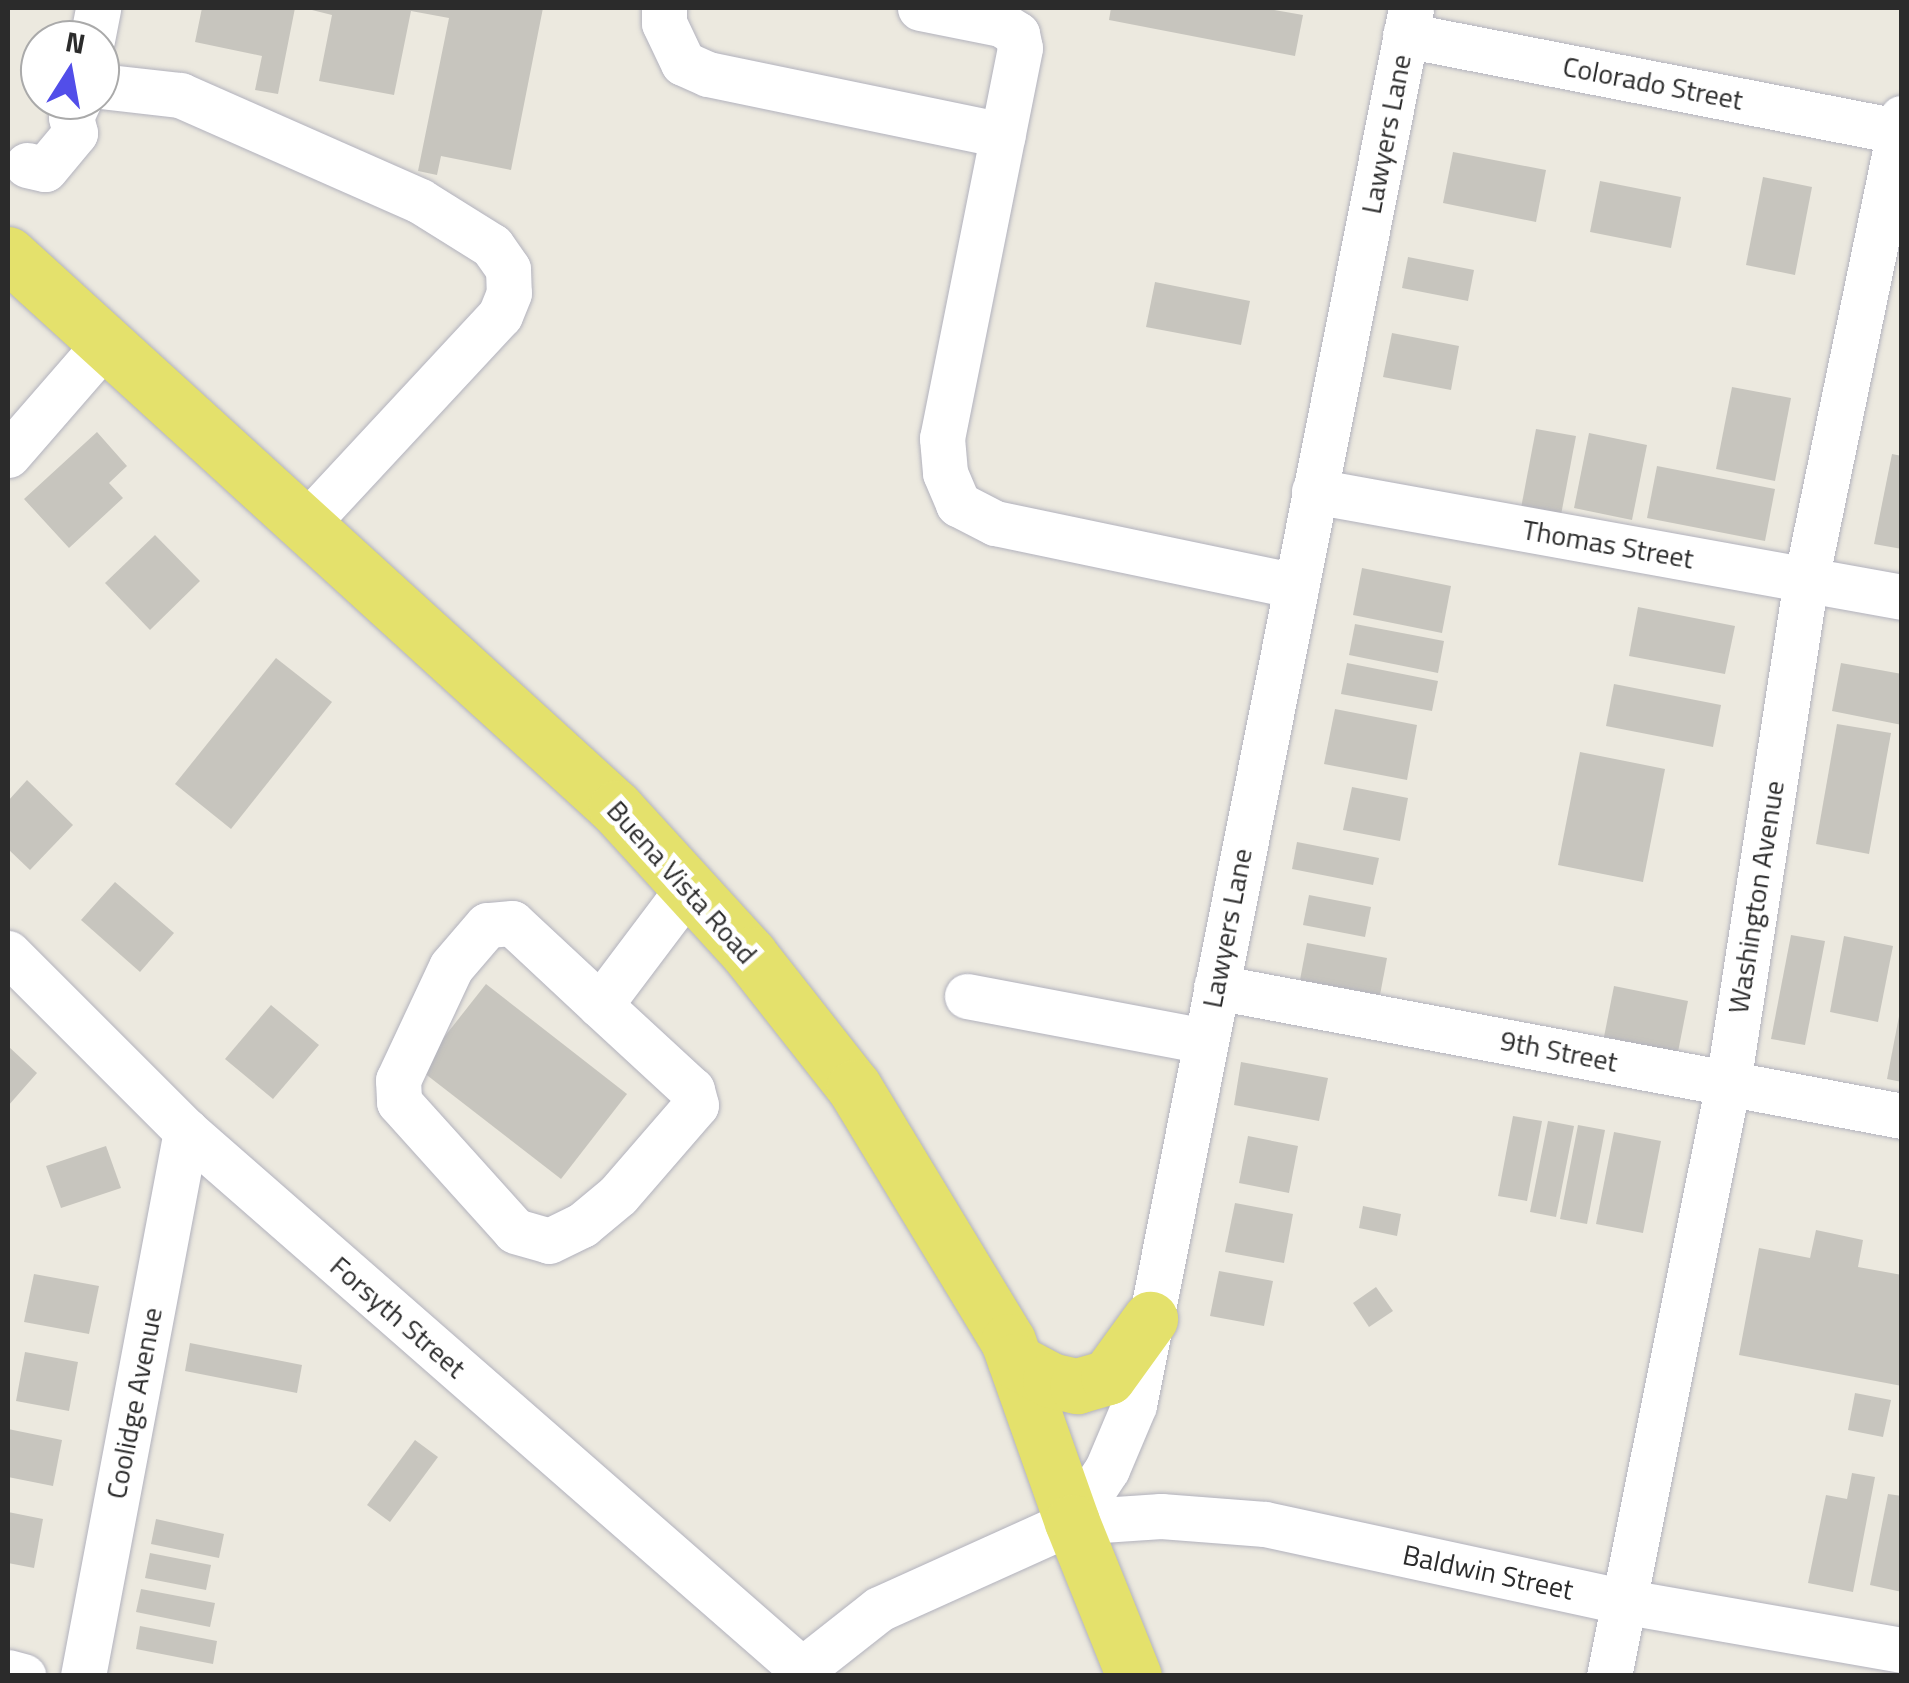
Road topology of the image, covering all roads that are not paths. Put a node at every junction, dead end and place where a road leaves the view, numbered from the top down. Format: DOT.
graph roads {
  1 [pos="664,8"];
  2 [pos="920,8"];
  3 [pos="1408,21"];
  4 [pos="120,99"];
  5 [pos="45,120"];
  6 [pos="1901,127"];
  7 [pos="1003,136"];
  8 [pos="18,176"];
  9 [pos="8,254"];
  10 [pos="107,340"];
  11 [pos="8,455"];
  12 [pos="1314,491"];
  13 [pos="306,523"];
  14 [pos="1806,580"];
  15 [pos="1296,586"];
  16 [pos="1902,597"];
  17 [pos="689,887"];
  18 [pos="8,953"];
  19 [pos="1216,987"];
  20 [pos="967,996"];
  21 [pos="600,1005"];
  22 [pos="1205,1041"];
  23 [pos="1728,1082"];
  24 [pos="1902,1116"];
  25 [pos="186,1131"];
  26 [pos="1150,1319"];
  27 [pos="1015,1362"];
  28 [pos="1072,1522"];
  29 [pos="1627,1602"];
  30 [pos="1902,1650"];
  31 [pos="8,1672"];
  32 [pos="797,1672"];
  33 [pos="22,1676"];
  34 [pos="82,1676"];
  35 [pos="1134,1676"];
  36 [pos="1609,1676"];
  1 -- 7 [label="street"];
  2 -- 7 [label="street"];
  3 -- 6 [label="street, Colorado Street"];
  3 -- 12 [label="street, Lawyers Lane"];
  4 -- 13 [label="street"];
  5 -- 8 [label="street"];
  6 -- 14 [label="street, Washington Avenue"];
  7 -- 15 [label="street"];
  9 -- 10 [label="main road, Buena Vista Road"];
  10 -- 11 [label="street"];
  10 -- 13 [label="main road, Buena Vista Road"];
  12 -- 14 [label="street, Thomas Street"];
  12 -- 15 [label="street, Lawyers Lane"];
  13 -- 17 [label="main road, Buena Vista Road"];
  14 -- 16 [label="street, Thomas Street"];
  14 -- 23 [label="street, Washington Avenue"];
  15 -- 19 [label="street, Lawyers Lane"];
  17 -- 21 [label="street"];
  17 -- 27 [label="main road, Buena Vista Road"];
  18 -- 25 [label="street, Forsyth Street"];
  19 -- 22 [label="street, Lawyers Lane"];
  19 -- 23 [label="street, 9th Street"];
  20 -- 22 [label="street"];
  21 -- 21 [label="street"];
  22 -- 26 [label="street, Lawyers Lane"];
  23 -- 24 [label="street, 9th Street"];
  23 -- 29 [label="street, Washington Avenue"];
  25 -- 32 [label="street, Forsyth Street"];
  25 -- 34 [label="street, Coolidge Avenue"];
  26 -- 27 [label="main road"];
  26 -- 28 [label="street, Lawyers Lane"];
  27 -- 28 [label="main road, Buena Vista Road"];
  28 -- 29 [label="street, Baldwin Street"];
  28 -- 32 [label="street"];
  28 -- 35 [label="main road, Buena Vista Road"];
  29 -- 30 [label="street, Baldwin Street"];
  29 -- 36 [label="street, Washington Avenue"];
  31 -- 33 [label="street"];
}
